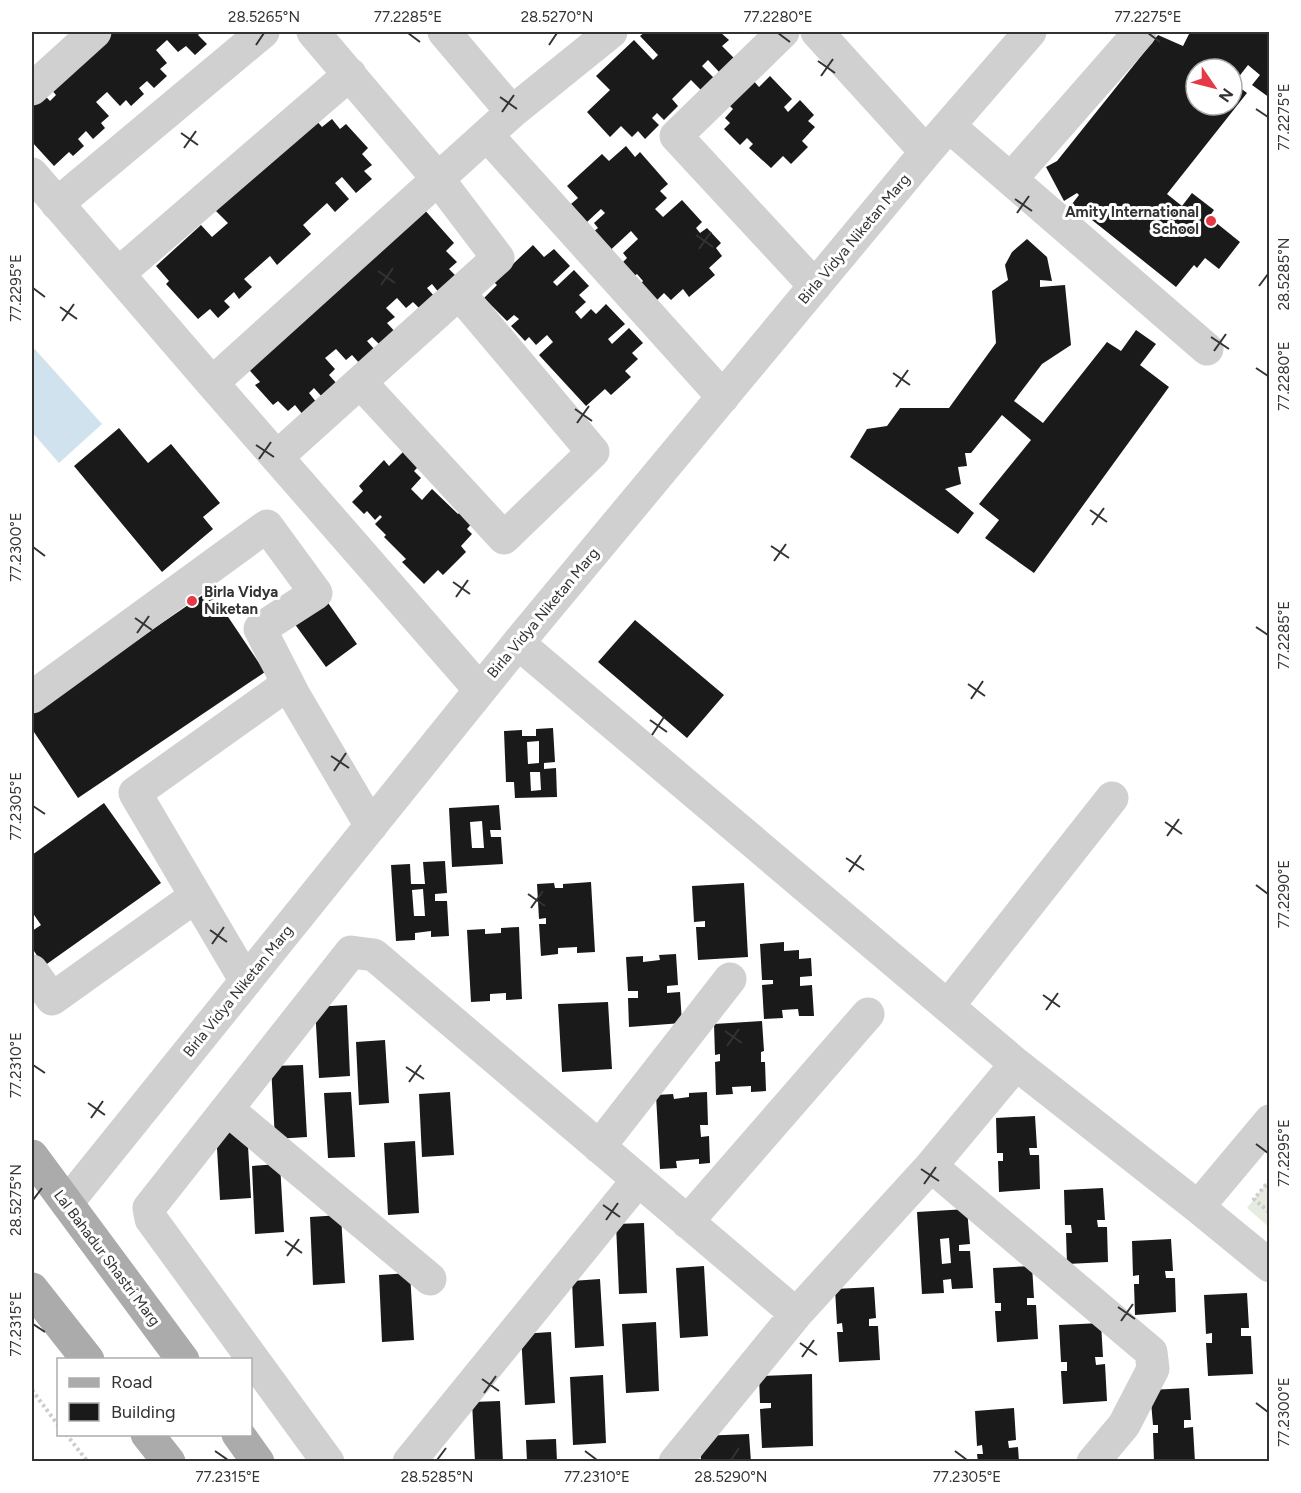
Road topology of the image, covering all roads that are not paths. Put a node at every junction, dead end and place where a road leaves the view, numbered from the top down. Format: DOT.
graph roads {
  1 [pos="95,32"];
  2 [pos="263,32"];
  3 [pos="313,32"];
  4 [pos="444,32"];
  5 [pos="611,32"];
  6 [pos="783,32"];
  7 [pos="817,32"];
  8 [pos="1030,32"];
  9 [pos="1140,32"];
  10 [pos="350,74"];
  11 [pos="32,89"];
  12 [pos="512,112"];
  13 [pos="949,126"];
  14 [pos="487,135"];
  15 [pos="926,152"];
  16 [pos="32,174"];
  17 [pos="438,179"];
  18 [pos="1011,179"];
  19 [pos="57,204"];
  20 [pos="118,274"];
  21 [pos="815,286"];
  22 [pos="459,293"];
  23 [pos="1207,348"];
  24 [pos="360,382"];
  25 [pos="212,383"];
  26 [pos="723,397"];
  27 [pos="277,457"];
  28 [pos="518,643"];
  29 [pos="288,684"];
  30 [pos="480,690"];
  31 [pos="32,697"];
  32 [pos="1112,798"];
  33 [pos="370,826"];
  34 [pos="196,896"];
  35 [pos="32,971"];
  36 [pos="730,979"];
  37 [pos="246,981"];
  38 [pos="948,1006"];
  39 [pos="868,1014"];
  40 [pos="1016,1064"];
  41 [pos="227,1109"];
  42 [pos="1269,1121"];
  43 [pos="599,1147"];
  44 [pos="32,1156"];
  45 [pos="930,1166"];
  46 [pos="638,1180"];
  47 [pos="67,1203"];
  48 [pos="1198,1207"];
  49 [pos="687,1222"];
  50 [pos="1269,1266"];
  51 [pos="430,1279"];
  52 [pos="32,1289"];
  53 [pos="796,1314"];
  54 [pos="87,1358"];
  55 [pos="182,1358"];
  56 [pos="149,1436"];
  57 [pos="239,1436"];
  58 [pos="169,1461"];
  59 [pos="258,1461"];
  60 [pos="328,1461"];
  61 [pos="409,1461"];
  62 [pos="675,1461"];
  63 [pos="1093,1461"];
  1 -- 11 [label="street"];
  2 -- 19 [label="street"];
  3 -- 10 [label="street"];
  4 -- 12 [label="street"];
  5 -- 12 [label="street"];
  6 -- 21 [label="street"];
  7 -- 15 [label="street"];
  8 -- 13 [label="street, Birla Vidya Niketan Marg"];
  9 -- 18 [label="street"];
  10 -- 17 [label="street"];
  10 -- 20 [label="street"];
  12 -- 14 [label="street"];
  13 -- 15 [label="street, Birla Vidya Niketan Marg"];
  13 -- 18 [label="street"];
  14 -- 17 [label="street"];
  14 -- 26 [label="street"];
  15 -- 21 [label="street, Birla Vidya Niketan Marg"];
  16 -- 19 [label="street"];
  17 -- 22 [label="street"];
  17 -- 25 [label="street"];
  18 -- 23 [label="street"];
  19 -- 20 [label="street"];
  20 -- 25 [label="street"];
  21 -- 26 [label="street, Birla Vidya Niketan Marg"];
  22 -- 24 [label="street"];
  22 -- 24 [label="street"];
  24 -- 27 [label="street"];
  25 -- 27 [label="street"];
  26 -- 28 [label="street, Birla Vidya Niketan Marg"];
  27 -- 30 [label="street"];
  28 -- 30 [label="street, Birla Vidya Niketan Marg"];
  28 -- 38 [label="street"];
  29 -- 31 [label="street"];
  29 -- 33 [label="street"];
  29 -- 34 [label="street"];
  30 -- 33 [label="street, Birla Vidya Niketan Marg"];
  32 -- 38 [label="street"];
  33 -- 37 [label="street, Birla Vidya Niketan Marg"];
  34 -- 35 [label="street"];
  34 -- 37 [label="street"];
  36 -- 43 [label="street"];
  37 -- 47 [label="street, Birla Vidya Niketan Marg"];
  38 -- 40 [label="street"];
  39 -- 49 [label="street"];
  40 -- 45 [label="street"];
  40 -- 48 [label="street"];
  41 -- 43 [label="street"];
  41 -- 51 [label="street"];
  41 -- 60 [label="street"];
  42 -- 48 [label="street"];
  43 -- 46 [label="street"];
  44 -- 47 [label="main road, Lal Bahadur Shastri Marg"];
  45 -- 53 [label="street"];
  45 -- 63 [label="street"];
  46 -- 49 [label="street"];
  46 -- 61 [label="street"];
  47 -- 55 [label="main road, Lal Bahadur Shastri Marg"];
  48 -- 50 [label="street"];
  49 -- 53 [label="street"];
  52 -- 54 [label="main road"];
  53 -- 62 [label="street"];
  56 -- 58 [label="main road"];
  57 -- 59 [label="main road"];
}
